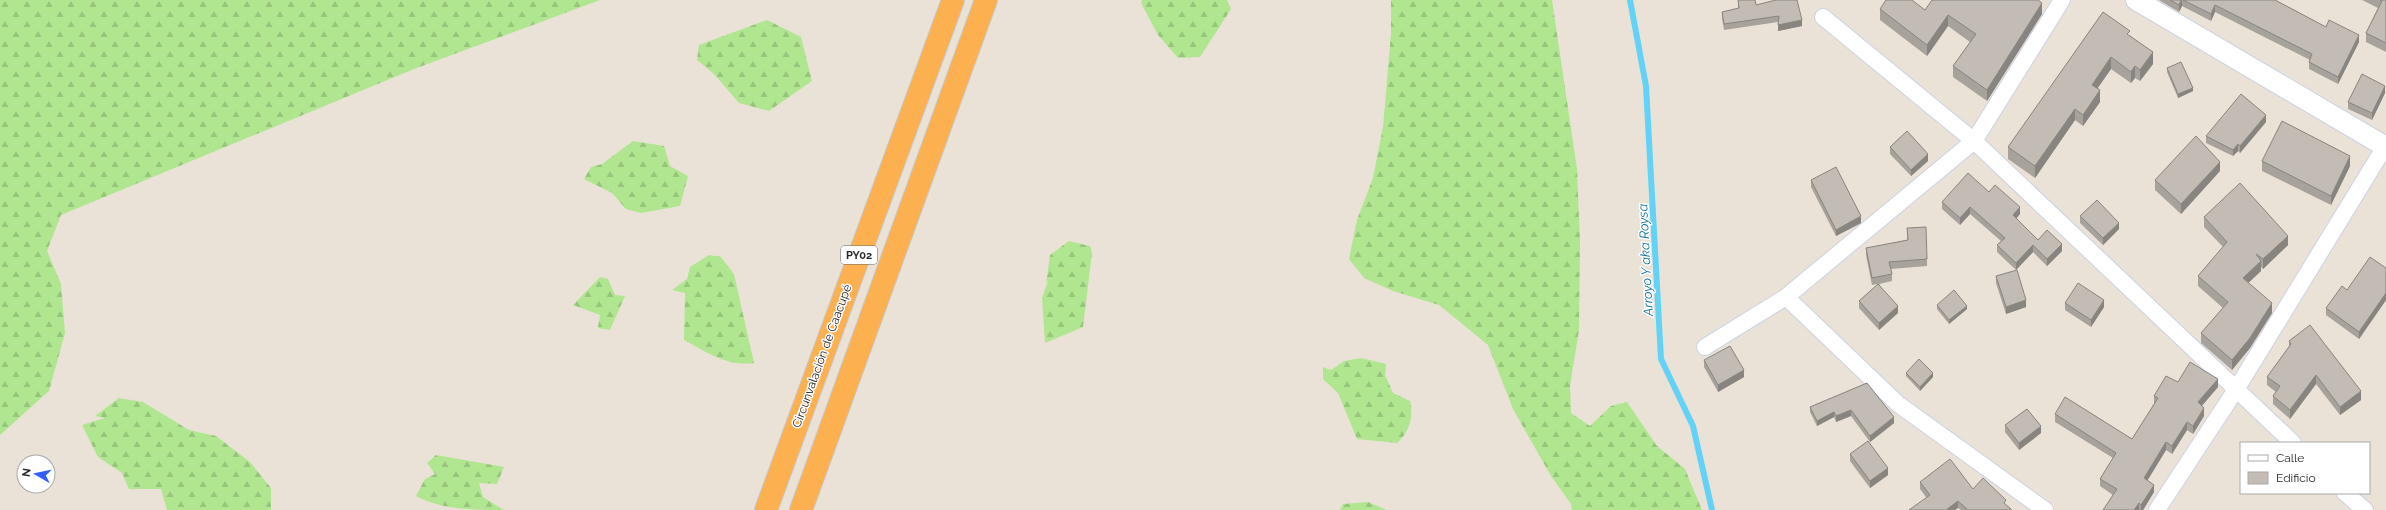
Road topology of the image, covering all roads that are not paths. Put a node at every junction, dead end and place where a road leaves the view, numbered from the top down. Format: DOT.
graph roads {
  1 [pos="953,0"];
  2 [pos="986,0"];
  3 [pos="2062,0"];
  4 [pos="2136,0"];
  5 [pos="1823,17"];
  6 [pos="1974,141"];
  7 [pos="2386,146"];
  8 [pos="1786,298"];
  9 [pos="1705,348"];
  10 [pos="2237,388"];
  11 [pos="2293,442"];
  12 [pos="2346,494"];
  13 [pos="766,510"];
  14 [pos="802,510"];
  15 [pos="2045,510"];
  16 [pos="2157,510"];
  17 [pos="2365,510"];
  1 -- 13 [label="highway, Circunvalación de Caacupé / PY02"];
  2 -- 14 [label="highway, PY02"];
  3 -- 6 [label="street"];
  4 -- 7 [label="street"];
  5 -- 6 [label="street"];
  6 -- 8 [label="street"];
  6 -- 10 [label="street"];
  7 -- 10 [label="street"];
  8 -- 9 [label="street"];
  8 -- 15 [label="street"];
  10 -- 11 [label="street"];
  10 -- 16 [label="street"];
  12 -- 17 [label="street"];
}
